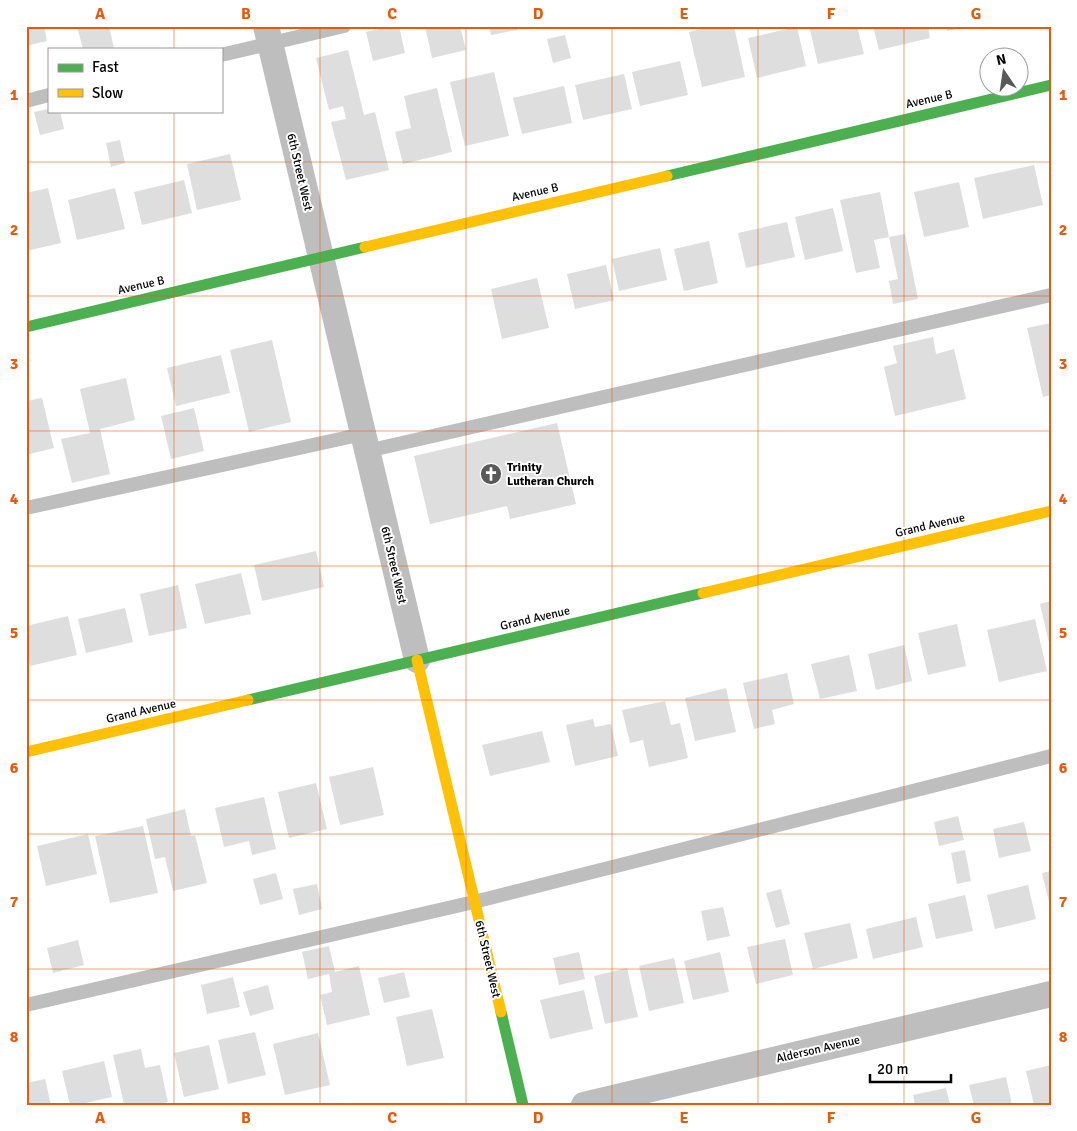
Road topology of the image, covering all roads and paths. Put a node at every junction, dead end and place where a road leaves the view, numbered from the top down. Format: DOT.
graph roads {
  1 [pos="344,26"];
  2 [pos="268,35"];
  3 [pos="222,55"];
  4 [pos="1051,85"];
  5 [pos="48,95"];
  6 [pos="26,101"];
  7 [pos="320,257"];
  8 [pos="1051,296"];
  9 [pos="26,327"];
  10 [pos="365,443"];
  11 [pos="26,508"];
  12 [pos="1051,511"];
  13 [pos="417,660"];
  14 [pos="26,752"];
  15 [pos="1051,756"];
  16 [pos="474,902"];
  17 [pos="1051,994"];
  18 [pos="26,1005"];
  19 [pos="523,1105"];
  20 [pos="584,1105"];
  1 -- 2 [label="lane"];
  2 -- 3 [label="lane"];
  2 -- 7 [label="street, 6th Street West"];
  4 -- 7 [label="street, Avenue B"];
  5 -- 6 [label="lane"];
  7 -- 9 [label="street, Avenue B"];
  7 -- 10 [label="street, 6th Street West"];
  8 -- 10 [label="lane"];
  10 -- 11 [label="lane"];
  10 -- 13 [label="street, 6th Street West"];
  12 -- 13 [label="street, Grand Avenue"];
  13 -- 14 [label="street, Grand Avenue"];
  13 -- 16 [label="street, 6th Street West"];
  15 -- 16 [label="lane"];
  16 -- 18 [label="lane"];
  16 -- 19 [label="street, 6th Street West"];
  17 -- 20 [label="street, Alderson Avenue"];
}
